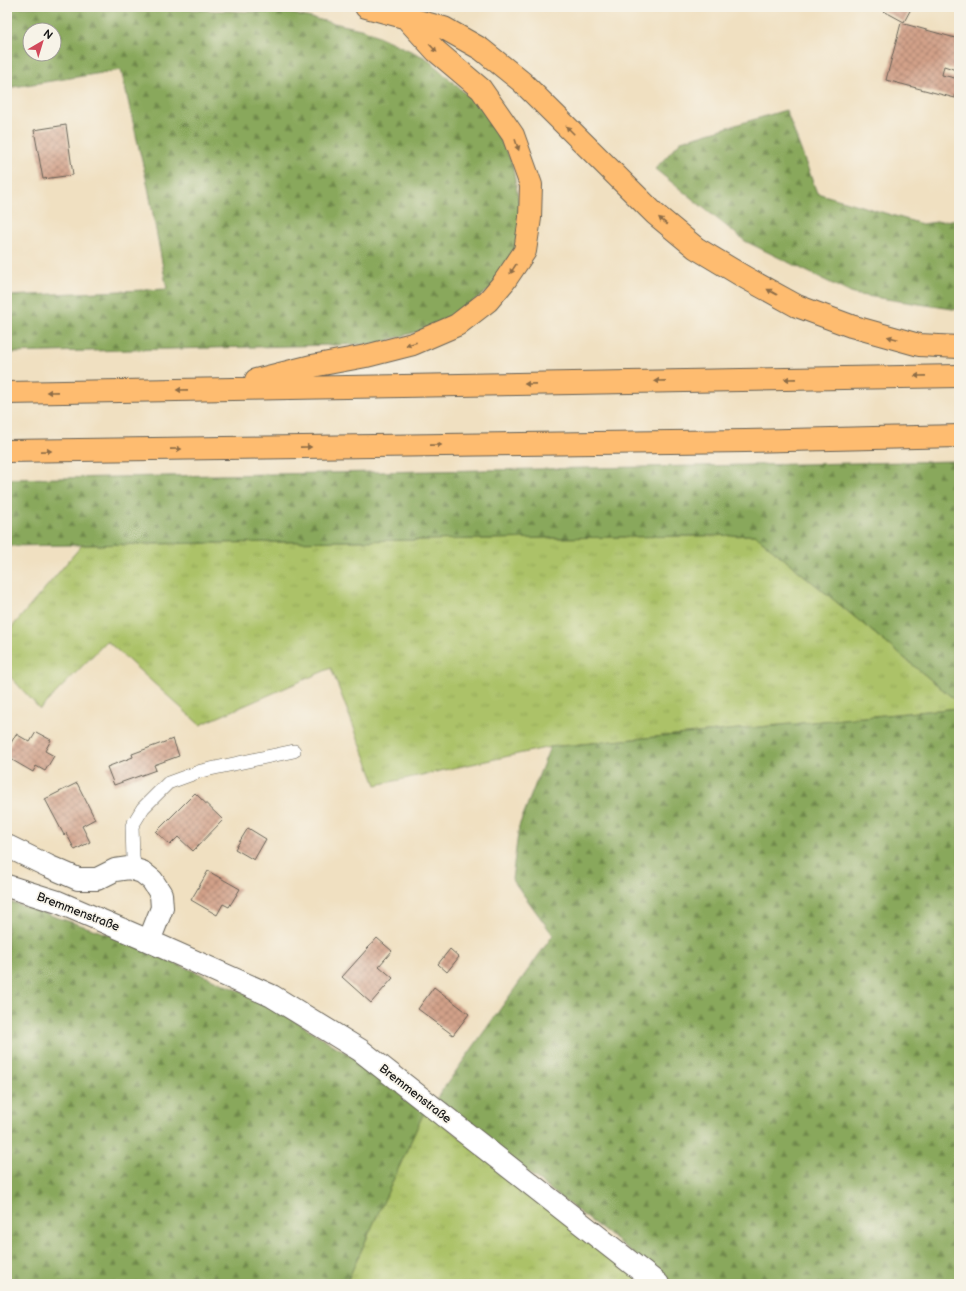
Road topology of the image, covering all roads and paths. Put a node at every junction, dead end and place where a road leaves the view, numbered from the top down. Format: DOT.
graph roads {
  1 [pos="366,7"];
  2 [pos="407,19"];
  3 [pos="959,347"];
  4 [pos="959,376"];
  5 [pos="221,389"];
  6 [pos="7,393"];
  7 [pos="959,436"];
  8 [pos="7,451"];
  9 [pos="294,751"];
  10 [pos="7,846"];
  11 [pos="136,870"];
  12 [pos="7,886"];
  13 [pos="149,940"];
  14 [pos="658,1284"];
  1 -- 2 [label="highway"];
  3 -- 2 [label="highway, one-way"];
  2 -- 5 [label="highway, one-way"];
  4 -- 5 [label="highway, one-way"];
  5 -- 6 [label="highway, one-way"];
  8 -- 7 [label="highway, one-way"];
  9 -- 11 [label="lane"];
  10 -- 11 [label="street"];
  11 -- 13 [label="street"];
  12 -- 13 [label="street, Bremmenstraße"];
  13 -- 14 [label="street, Bremmenstraße"];
}
